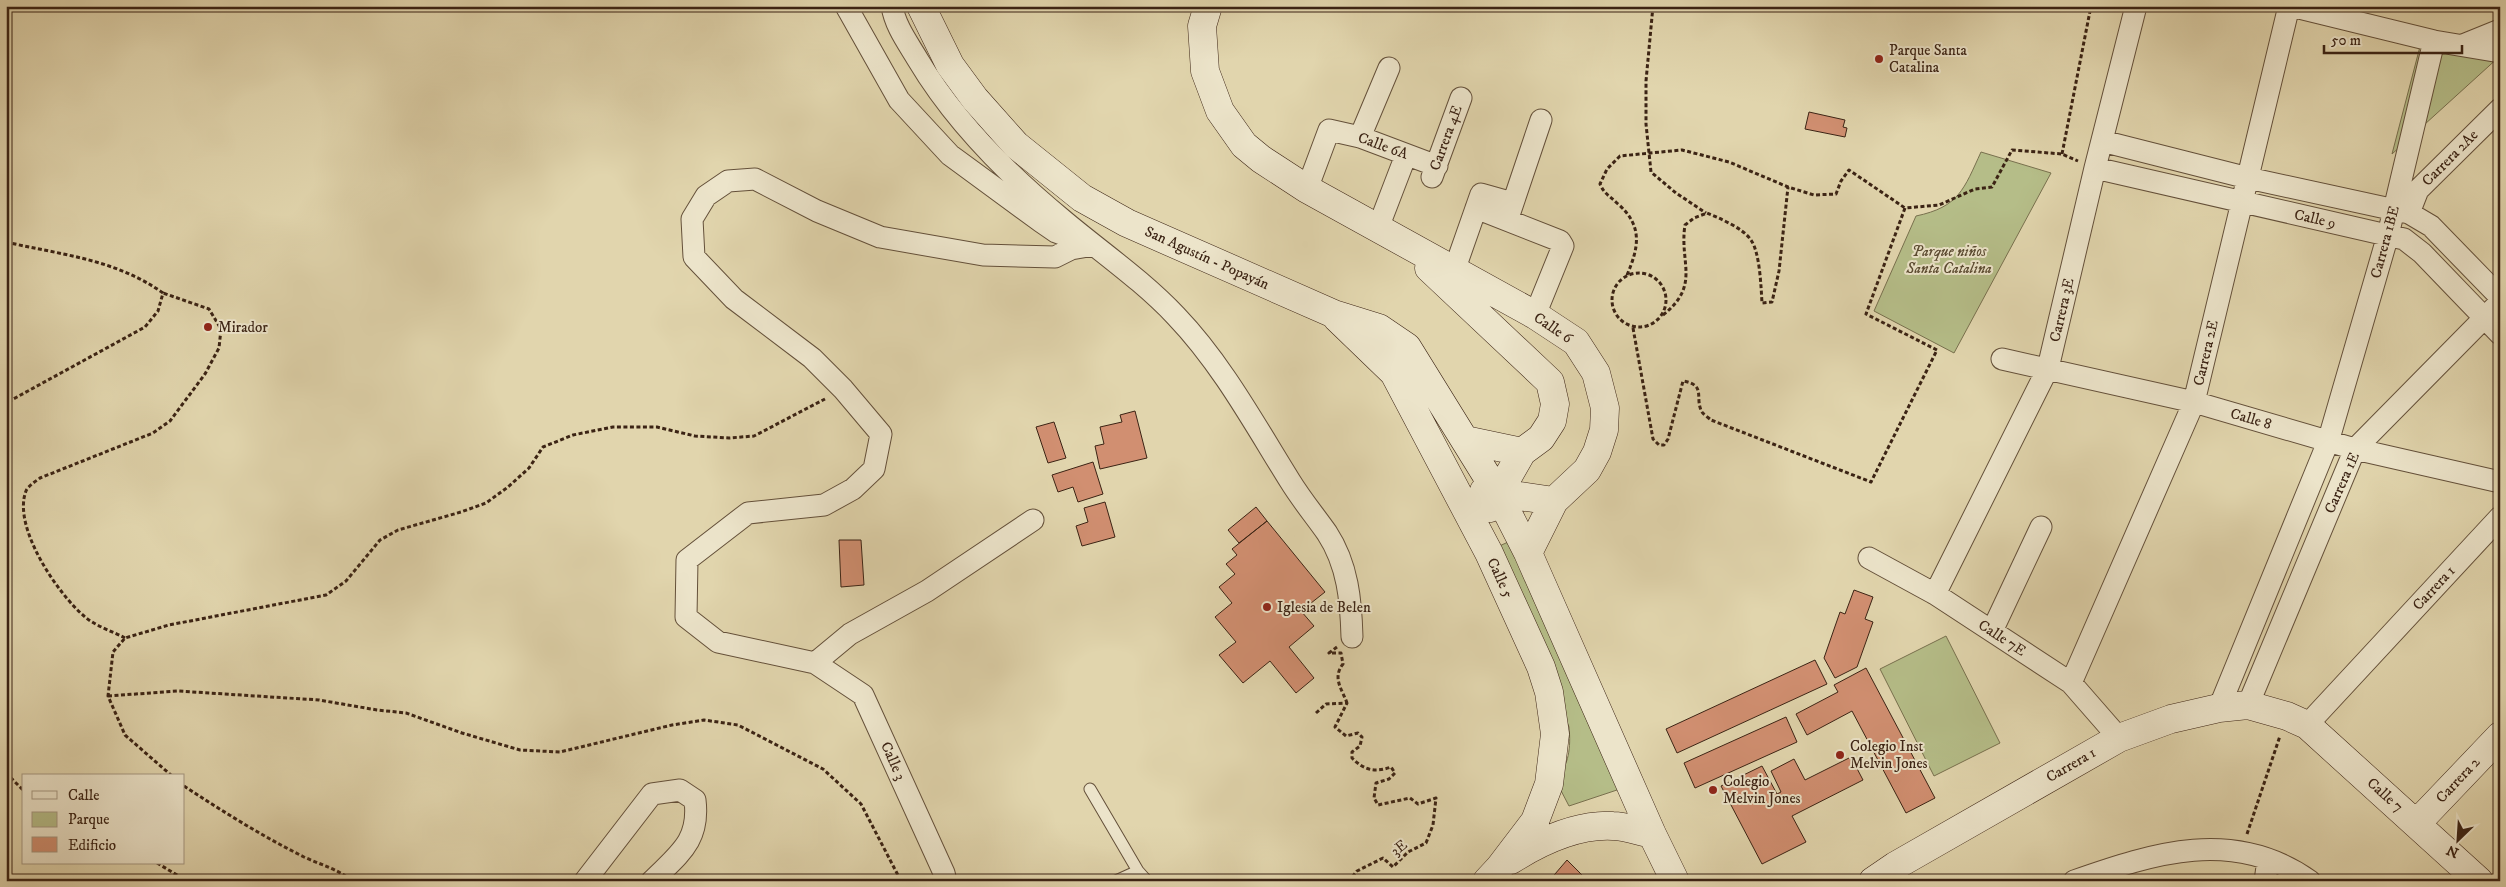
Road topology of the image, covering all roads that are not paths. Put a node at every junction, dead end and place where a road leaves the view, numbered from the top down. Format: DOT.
graph roads {
  1 [pos="846,6"];
  2 [pos="892,6"];
  3 [pos="921,6"];
  4 [pos="1208,6"];
  5 [pos="2136,6"];
  6 [pos="2290,6"];
  7 [pos="2343,12"];
  8 [pos="2500,30"];
  9 [pos="2434,41"];
  10 [pos="2463,46"];
  11 [pos="2500,52"];
  12 [pos="1389,68"];
  13 [pos="1461,98"];
  14 [pos="2500,109"];
  15 [pos="1541,120"];
  16 [pos="1360,137"];
  17 [pos="2102,140"];
  18 [pos="1404,162"];
  19 [pos="2095,168"];
  20 [pos="1434,172"];
  21 [pos="2248,178"];
  22 [pos="1307,189"];
  23 [pos="2242,202"];
  24 [pos="1510,211"];
  25 [pos="2401,212"];
  26 [pos="1387,233"];
  27 [pos="2388,235"];
  28 [pos="1094,244"];
  29 [pos="1454,271"];
  30 [pos="2500,297"];
  31 [pos="2500,302"];
  32 [pos="1334,314"];
  33 [pos="1535,316"];
  34 [pos="2484,318"];
  35 [pos="2500,334"];
  36 [pos="2002,359"];
  37 [pos="2048,368"];
  38 [pos="2194,402"];
  39 [pos="1465,440"];
  40 [pos="2328,442"];
  41 [pos="2355,449"];
  42 [pos="1522,452"];
  43 [pos="2500,482"];
  44 [pos="1454,486"];
  45 [pos="1498,494"];
  46 [pos="1554,501"];
  47 [pos="2500,517"];
  48 [pos="1033,520"];
  49 [pos="2041,527"];
  50 [pos="1476,531"];
  51 [pos="1528,554"];
  52 [pos="1869,558"];
  53 [pos="1935,594"];
  54 [pos="1992,631"];
  55 [pos="1352,637"];
  56 [pos="814,663"];
  57 [pos="2071,683"];
  58 [pos="2248,706"];
  59 [pos="2219,708"];
  60 [pos="2297,720"];
  61 [pos="2500,736"];
  62 [pos="2119,738"];
  63 [pos="1090,789"];
  64 [pos="2417,823"];
  65 [pos="1652,834"];
  66 [pos="2268,860"];
  67 [pos="1138,872"];
  68 [pos="1494,874"];
  69 [pos="585,881"];
  70 [pos="652,881"];
  71 [pos="946,881"];
  72 [pos="1116,881"];
  73 [pos="1147,881"];
  74 [pos="1675,881"];
  75 [pos="1872,881"];
  76 [pos="2074,881"];
  77 [pos="2265,881"];
  78 [pos="2310,881"];
  79 [pos="2479,881"];
  1 -- 28 [label="street"];
  2 -- 28 [label="street"];
  3 -- 32 [label="main road, San Agustín - Popayán"];
  4 -- 22 [label="main road, Calle 6"];
  5 -- 17 [label="street, Carrera 3E"];
  6 -- 7 [label="street"];
  6 -- 21 [label="street, Carrera 2E"];
  7 -- 9 [label="street"];
  8 -- 10 [label="street"];
  9 -- 10 [label="street"];
  9 -- 25 [label="street, Carrera 1BE"];
  10 -- 11 [label="street"];
  12 -- 16 [label="street"];
  13 -- 20 [label="street, Carrera 4E"];
  14 -- 25 [label="street, Carrera 2Ae"];
  15 -- 24 [label="street"];
  16 -- 18 [label="street, Calle 6A"];
  16 -- 22 [label="street, Calle 6A"];
  17 -- 19 [label="street, Carrera 3E"];
  17 -- 21 [label="street, Calle 9"];
  18 -- 20 [label="street, Calle 6A"];
  18 -- 26 [label="street"];
  19 -- 23 [label="street, Calle 9"];
  19 -- 37 [label="street, Carrera 3E"];
  21 -- 23 [label="street, Carrera 2E"];
  21 -- 25 [label="street, Calle 9"];
  22 -- 26 [label="main road, Calle 6"];
  23 -- 27 [label="street, Calle 9"];
  23 -- 38 [label="street, Carrera 2E"];
  24 -- 29 [label="street"];
  24 -- 33 [label="street"];
  25 -- 27 [label="street, Carrera 1BE"];
  25 -- 30 [label="street, Calle 9"];
  26 -- 29 [label="main road, Calle 6"];
  26 -- 42 [label="main road, Calle 6"];
  27 -- 34 [label="street, Calle 9"];
  27 -- 40 [label="street, Carrera 1BE"];
  28 -- 55 [label="street"];
  28 -- 56 [label="street"];
  29 -- 33 [label="main road, Calle 6"];
  31 -- 34 [label="street, Carrera 1E"];
  32 -- 39 [label="main road, San Agustín - Popayán"];
  32 -- 44 [label="main road, Calle 5"];
  33 -- 46 [label="main road, Calle 6"];
  34 -- 35 [label="street, Calle 9"];
  34 -- 41 [label="street, Carrera 1E"];
  36 -- 37 [label="street, Calle 8"];
  37 -- 38 [label="street, Calle 8"];
  37 -- 53 [label="street, Carrera 3E"];
  38 -- 40 [label="street, Calle 8"];
  38 -- 57 [label="street, Carrera 2E"];
  39 -- 42 [label="main road"];
  39 -- 45 [label="main road, San Agustín - Popayán"];
  40 -- 41 [label="street, Calle 8"];
  40 -- 59 [label="street, Carrera 1E"];
  41 -- 43 [label="street, Calle 8"];
  41 -- 58 [label="street, Carrera 1E"];
  42 -- 45 [label="main road, Calle 6"];
  44 -- 45 [label="main road"];
  44 -- 50 [label="main road, Calle 5"];
  45 -- 46 [label="main road"];
  45 -- 50 [label="main road, Calle 6"];
  45 -- 51 [label="main road"];
  46 -- 51 [label="main road, Calle 6"];
  47 -- 60 [label="street, Carrera 1"];
  48 -- 56 [label="street"];
  49 -- 54 [label="street"];
  50 -- 68 [label="main road, Calle 5"];
  51 -- 65 [label="main road"];
  52 -- 53 [label="street, Calle 7E"];
  53 -- 54 [label="street, Calle 7E"];
  54 -- 57 [label="street, Calle 7E"];
  56 -- 71 [label="street, Calle 3"];
  57 -- 62 [label="street, Calle 7E"];
  58 -- 59 [label="main road, Carrera 1"];
  58 -- 60 [label="main road, Carrera 1"];
  59 -- 62 [label="main road, Carrera 1"];
  60 -- 64 [label="main road, Calle 7"];
  61 -- 64 [label="main road, Carrera 2"];
  62 -- 75 [label="main road, Carrera 1"];
  63 -- 67 [label="lane"];
  64 -- 79 [label="main road, Calle 7"];
  65 -- 68 [label="main road"];
  65 -- 74 [label="main road"];
  66 -- 76 [label="street"];
  66 -- 77 [label="street"];
  66 -- 78 [label="street"];
  67 -- 72 [label="lane"];
  67 -- 73 [label="lane"];
  69 -- 70 [label="street"];
}
